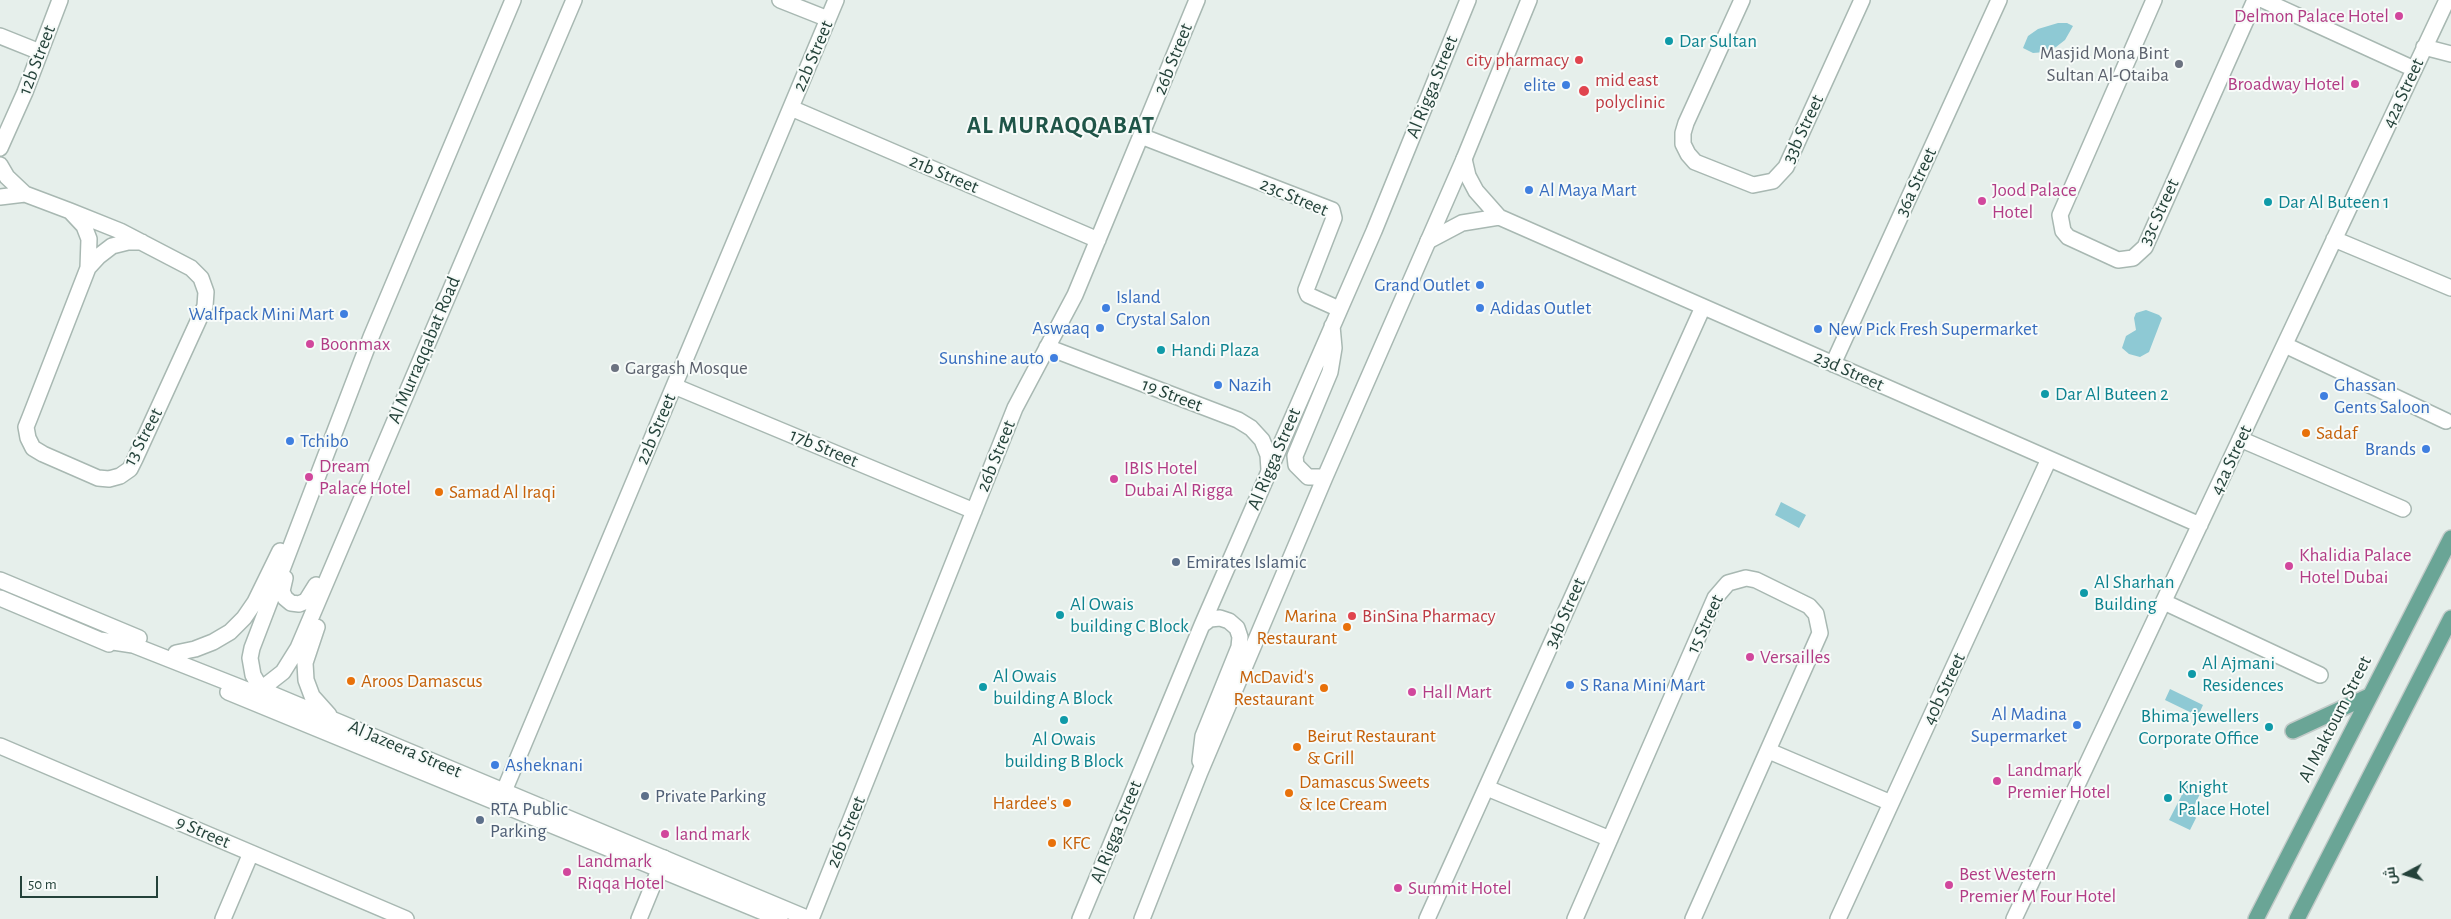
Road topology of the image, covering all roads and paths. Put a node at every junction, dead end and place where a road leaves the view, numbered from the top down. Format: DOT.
graph roads {
  1 [pos="60,0"];
  2 [pos="513,0"];
  3 [pos="574,0"];
  4 [pos="780,0"];
  5 [pos="836,0"];
  6 [pos="1197,0"];
  7 [pos="1468,0"];
  8 [pos="1529,0"];
  9 [pos="1742,0"];
  10 [pos="1862,0"];
  11 [pos="2000,0"];
  12 [pos="2154,0"];
  13 [pos="2255,0"];
  14 [pos="2263,0"];
  15 [pos="2446,0"];
  16 [pos="828,19"];
  17 [pos="0,36"];
  18 [pos="2424,47"];
  19 [pos="40,52"];
  20 [pos="2451,54"];
  21 [pos="2414,69"];
  22 [pos="791,108"];
  23 [pos="1141,136"];
  24 [pos="0,148"];
  25 [pos="1464,159"];
  26 [pos="0,165"];
  27 [pos="25,194"];
  28 [pos="0,197"];
  29 [pos="70,211"];
  30 [pos="1499,217"];
  31 [pos="2334,239"];
  32 [pos="1098,240"];
  33 [pos="1428,241"];
  34 [pos="144,242"];
  35 [pos="88,268"];
  36 [pos="2451,288"];
  37 [pos="1703,307"];
  38 [pos="1339,309"];
  39 [pos="1332,324"];
  40 [pos="371,337"];
  41 [pos="2285,344"];
  42 [pos="1047,347"];
  43 [pos="1833,364"];
  44 [pos="674,386"];
  45 [pos="2446,421"];
  46 [pos="2240,439"];
  47 [pos="2049,459"];
  48 [pos="1269,470"];
  49 [pos="1325,477"];
  50 [pos="2403,508"];
  51 [pos="974,511"];
  52 [pos="349,525"];
  53 [pos="2200,525"];
  54 [pos="297,531"];
  55 [pos="2451,538"];
  56 [pos="334,561"];
  57 [pos="0,580"];
  58 [pos="0,598"];
  59 [pos="2164,602"];
  60 [pos="2451,618"];
  61 [pos="1202,625"];
  62 [pos="100,640"];
  63 [pos="176,653"];
  64 [pos="2320,675"];
  65 [pos="260,690"];
  66 [pos="2369,696"];
  67 [pos="277,712"];
  68 [pos="336,720"];
  69 [pos="2293,731"];
  70 [pos="0,746"];
  71 [pos="1769,751"];
  72 [pos="1200,772"];
  73 [pos="1486,788"];
  74 [pos="502,797"];
  75 [pos="1891,804"];
  76 [pos="1610,839"];
  77 [pos="251,852"];
  78 [pos="662,864"];
  79 [pos="1841,918"];
  80 [pos="223,919"];
  81 [pos="406,919"];
  82 [pos="639,919"];
  83 [pos="780,919"];
  84 [pos="810,919"];
  85 [pos="1080,919"];
  86 [pos="1142,919"];
  87 [pos="1427,919"];
  88 [pos="1575,919"];
  89 [pos="1693,919"];
  90 [pos="2014,919"];
  91 [pos="2256,919"];
  92 [pos="2297,919"];
  1 -- 19 [label="street, 12b Street"];
  2 -- 40 [label="street"];
  3 -- 52 [label="street, Al Murraqqabat Road"];
  4 -- 16 [label="street"];
  5 -- 16 [label="street, 22b Street"];
  6 -- 23 [label="street, 26b Street"];
  7 -- 38 [label="street, Al Rigga Street"];
  8 -- 25 [label="street"];
  9 -- 10 [label="street, 33b Street"];
  11 -- 43 [label="street, 36a Street"];
  12 -- 13 [label="street, 33c Street"];
  14 -- 21 [label="street"];
  15 -- 18 [label="street, 42a Street"];
  16 -- 22 [label="street, 22b Street"];
  17 -- 19 [label="street"];
  18 -- 20 [label="street"];
  18 -- 21 [label="street, 42a Street"];
  19 -- 24 [label="street, 12b Street"];
  21 -- 31 [label="street, 42a Street"];
  22 -- 32 [label="street, 21b Street"];
  22 -- 44 [label="street, 22b Street"];
  23 -- 32 [label="street, 26b Street"];
  23 -- 38 [label="street, 23c Street"];
  25 -- 30 [label="street, 23d Street"];
  25 -- 33 [label="street"];
  26 -- 27 [label="street, 13 Street"];
  27 -- 28 [label="street, 13 Street"];
  27 -- 29 [label="street, 13 Street"];
  29 -- 34 [label="street, 13 Street"];
  29 -- 35 [label="street, 13 Street"];
  30 -- 33 [label="street"];
  30 -- 37 [label="street, 23d Street"];
  31 -- 36 [label="street"];
  31 -- 41 [label="street, 42a Street"];
  32 -- 42 [label="street, 26b Street"];
  33 -- 49 [label="street"];
  34 -- 35 [label="street, 13 Street"];
  34 -- 35 [label="street, 13 Street"];
  37 -- 43 [label="street, 23d Street"];
  37 -- 73 [label="street, 34b Street"];
  38 -- 39 [label="street, Al Rigga Street"];
  39 -- 48 [label="street, Al Rigga Street"];
  39 -- 49 [label="street"];
  40 -- 52 [label="street"];
  40 -- 54 [label="street"];
  41 -- 45 [label="street"];
  41 -- 46 [label="street, 42a Street"];
  42 -- 48 [label="street, 19 Street"];
  42 -- 51 [label="street, 26b Street"];
  43 -- 47 [label="street, 23d Street"];
  44 -- 51 [label="street, 17b Street"];
  44 -- 74 [label="street, 22b Street"];
  46 -- 50 [label="street"];
  46 -- 53 [label="street, 42a Street"];
  47 -- 53 [label="street, 23d Street"];
  47 -- 75 [label="street, 40b Street"];
  48 -- 61 [label="street, Al Rigga Street"];
  49 -- 72 [label="street"];
  51 -- 84 [label="street, 26b Street"];
  52 -- 56 [label="street, Al Murraqqabat Road"];
  53 -- 59 [label="street, 42a Street"];
  54 -- 63 [label="street"];
  54 -- 65 [label="street"];
  55 -- 66 [label="main road, Al Maktoum Street"];
  56 -- 65 [label="street, Al Murraqqabat Road"];
  56 -- 68 [label="street"];
  57 -- 63 [label="street, Al Jazeera Street"];
  58 -- 62 [label="street, Al Jazeera Street"];
  59 -- 64 [label="street"];
  59 -- 90 [label="street, 42a Street"];
  60 -- 92 [label="main road"];
  61 -- 72 [label="street"];
  61 -- 85 [label="street, Al Rigga Street"];
  62 -- 65 [label="street"];
  62 -- 67 [label="street, Al Jazeera Street"];
  63 -- 65 [label="street, Al Jazeera Street"];
  65 -- 67 [label="street"];
  65 -- 68 [label="street, Al Jazeera Street"];
  66 -- 69 [label="main road"];
  66 -- 91 [label="main road, Al Maktoum Street"];
  67 -- 74 [label="street, Al Jazeera Street"];
  68 -- 74 [label="street, Al Jazeera Street"];
  70 -- 77 [label="street, 9 Street"];
  71 -- 75 [label="street"];
  71 -- 76 [label="street, 15 Street"];
  71 -- 89 [label="street, 15 Street"];
  72 -- 86 [label="street"];
  73 -- 76 [label="street"];
  73 -- 87 [label="street, 34b Street"];
  74 -- 78 [label="street, Al Jazeera Street"];
  75 -- 79 [label="street, 40b Street"];
  76 -- 88 [label="street, 15 Street"];
  77 -- 80 [label="street"];
  77 -- 81 [label="street, 9 Street"];
  78 -- 82 [label="street"];
  78 -- 83 [label="street, Al Jazeera Street"];
  78 -- 84 [label="street, Al Jazeera Street"];
}
